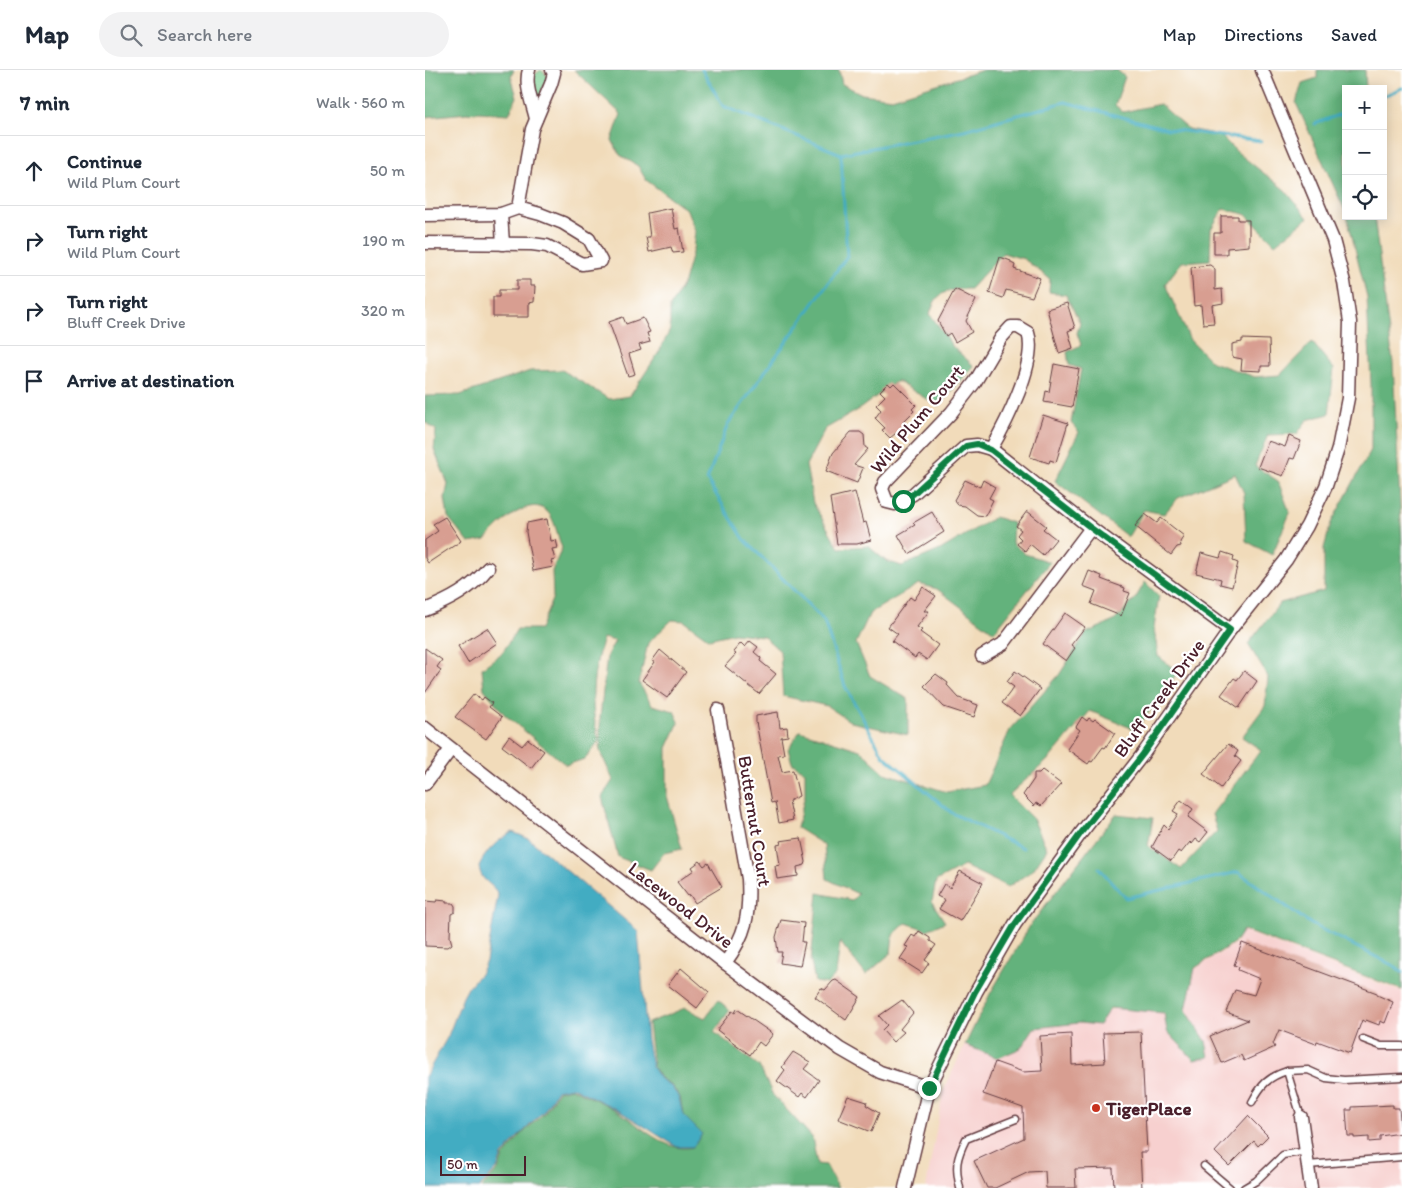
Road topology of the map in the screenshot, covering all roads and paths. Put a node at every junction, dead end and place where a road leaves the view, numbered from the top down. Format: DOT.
graph roads {
  1 [pos="529,70"];
  2 [pos="552,70"];
  3 [pos="1262,70"];
  4 [pos="536,119"];
  5 [pos="518,208"];
  6 [pos="425,214"];
  7 [pos="501,214"];
  8 [pos="425,244"];
  9 [pos="503,244"];
  10 [pos="991,450"];
  11 [pos="1091,528"];
  12 [pos="488,568"];
  13 [pos="425,610"];
  14 [pos="1230,630"];
  15 [pos="982,656"];
  16 [pos="718,710"];
  17 [pos="425,728"];
  18 [pos="451,748"];
  19 [pos="425,784"];
  20 [pos="725,963"];
  21 [pos="1363,1039"];
  22 [pos="1402,1046"];
  23 [pos="1287,1071"];
  24 [pos="1402,1077"];
  25 [pos="929,1088"];
  26 [pos="1252,1102"];
  27 [pos="1301,1117"];
  28 [pos="1016,1119"];
  29 [pos="1307,1151"];
  30 [pos="1402,1157"];
  31 [pos="1309,1165"];
  32 [pos="1204,1166"];
  33 [pos="905,1188"];
  34 [pos="960,1188"];
  35 [pos="1230,1188"];
  36 [pos="1244,1188"];
  37 [pos="1311,1188"];
  1 -- 4 [label="street"];
  2 -- 4 [label="street"];
  3 -- 14 [label="street, Bluff Creek Drive"];
  4 -- 5 [label="street"];
  5 -- 7 [label="street"];
  5 -- 9 [label="street"];
  6 -- 7 [label="street"];
  7 -- 9 [label="street"];
  8 -- 9 [label="street"];
  10 -- 10 [label="street, Wild Plum Court"];
  10 -- 11 [label="street, Wild Plum Court"];
  11 -- 14 [label="street, Wild Plum Court"];
  11 -- 15 [label="street"];
  12 -- 13 [label="street"];
  14 -- 25 [label="street, Bluff Creek Drive"];
  16 -- 20 [label="street, Butternut Court"];
  17 -- 18 [label="street, Lacewood Drive"];
  18 -- 19 [label="street"];
  18 -- 20 [label="street, Lacewood Drive"];
  20 -- 25 [label="street, Lacewood Drive"];
  21 -- 22 [label="lane"];
  23 -- 24 [label="lane"];
  23 -- 26 [label="lane"];
  23 -- 27 [label="lane"];
  25 -- 33 [label="street, Bluff Creek Drive"];
  27 -- 29 [label="street"];
  28 -- 34 [label="lane"];
  29 -- 31 [label="street"];
  29 -- 36 [label="lane"];
  30 -- 31 [label="lane"];
  31 -- 37 [label="street"];
  32 -- 35 [label="lane"];
}
